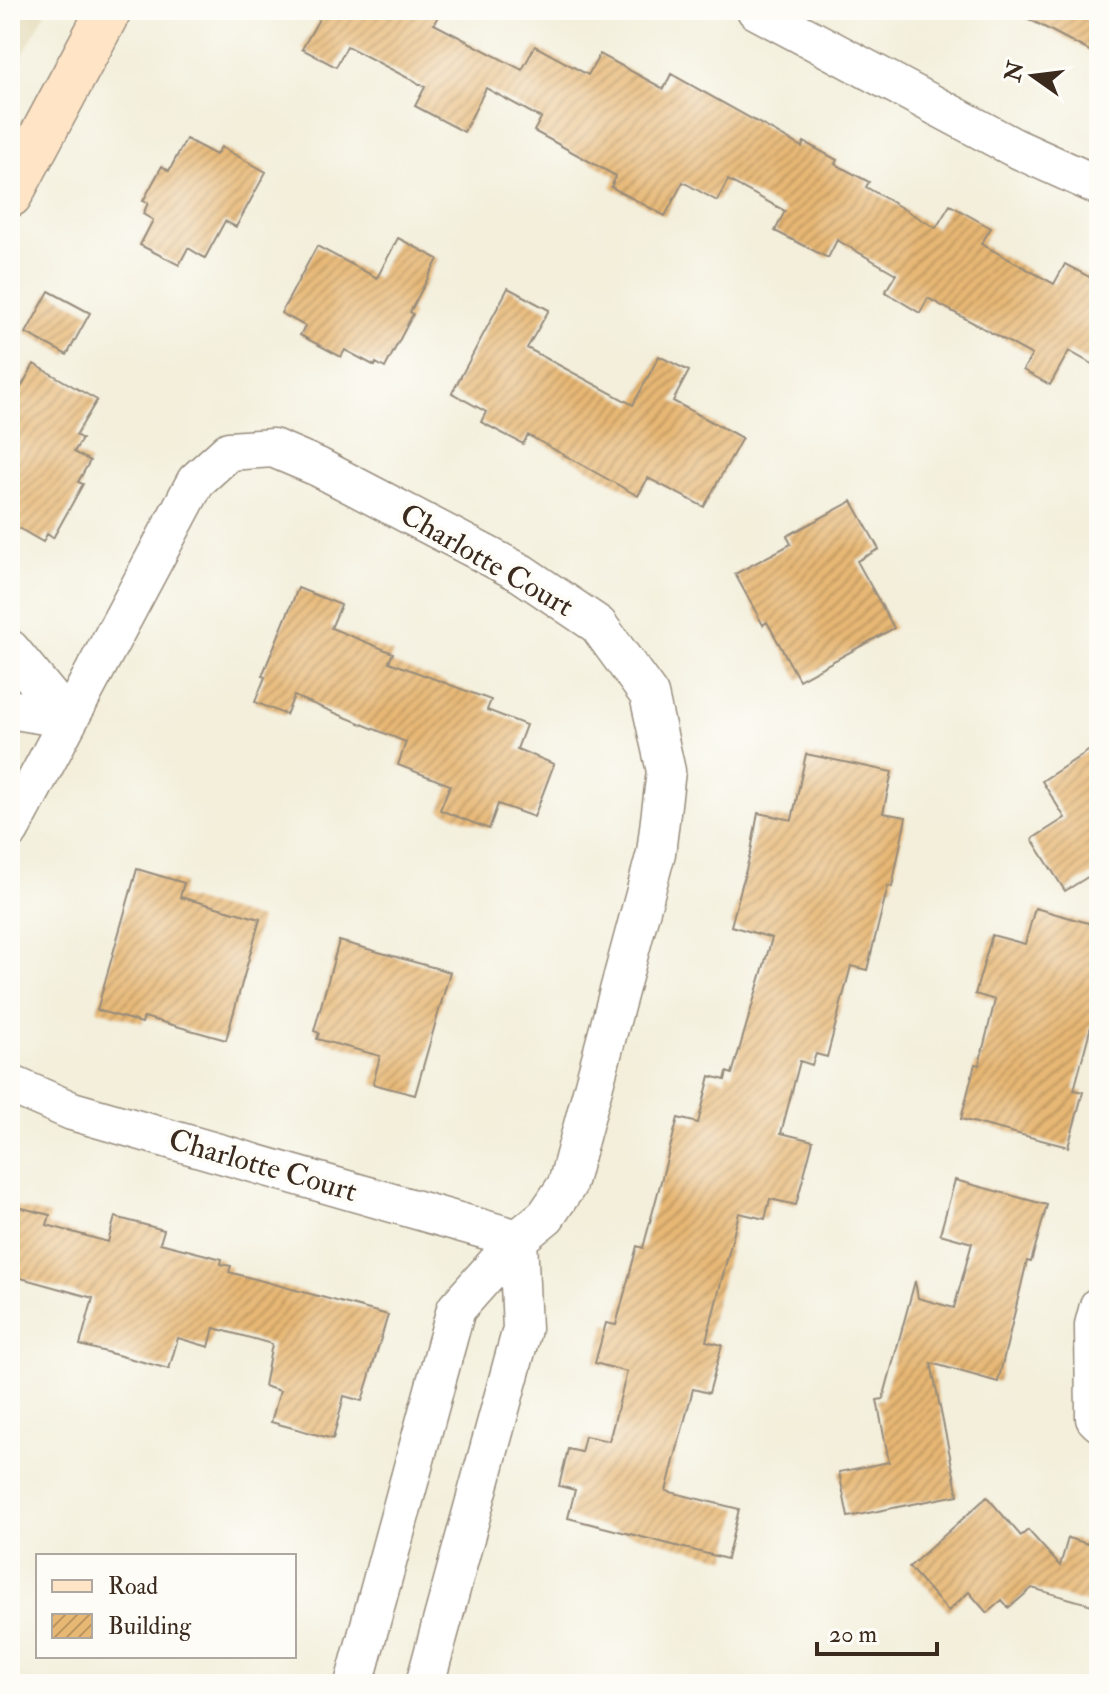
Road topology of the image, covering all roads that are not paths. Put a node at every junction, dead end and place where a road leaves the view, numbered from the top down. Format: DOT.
graph roads {
  1 [pos="109,10"];
  2 [pos="756,10"];
  3 [pos="1099,186"];
  4 [pos="10,195"];
  5 [pos="10,649"];
  6 [pos="10,709"];
  7 [pos="68,719"];
  8 [pos="10,830"];
  9 [pos="10,1084"];
  10 [pos="518,1239"];
  11 [pos="1099,1306"];
  12 [pos="1099,1422"];
  13 [pos="354,1684"];
  14 [pos="425,1684"];
  1 -- 4 [label="street"];
  2 -- 3 [label="street"];
  5 -- 7 [label="street"];
  6 -- 7 [label="street"];
  7 -- 8 [label="street, Charlotte Court"];
  7 -- 10 [label="street, Charlotte Court"];
  9 -- 10 [label="street, Charlotte Court"];
  10 -- 13 [label="street, Charlotte Court"];
  10 -- 14 [label="street"];
  11 -- 12 [label="street"];
}
